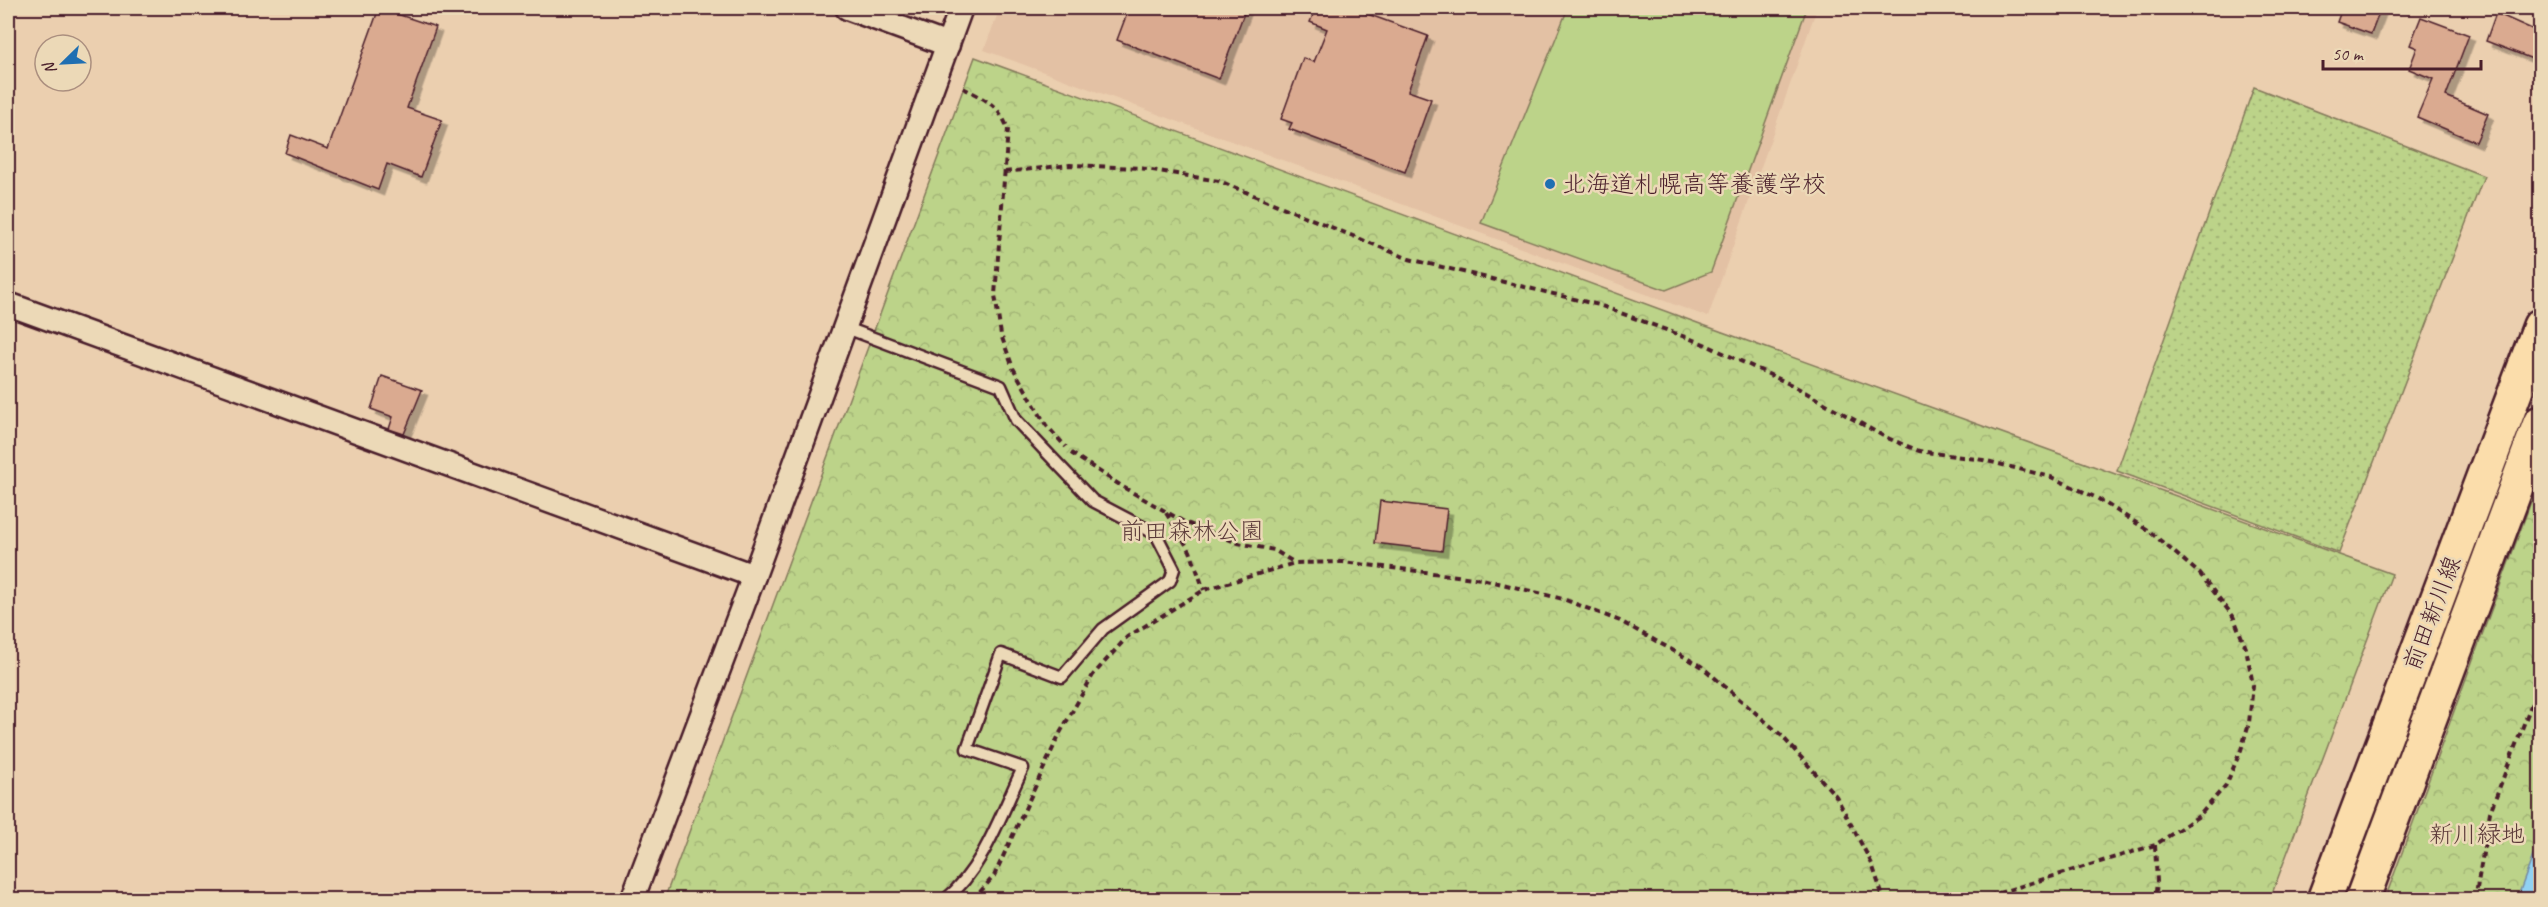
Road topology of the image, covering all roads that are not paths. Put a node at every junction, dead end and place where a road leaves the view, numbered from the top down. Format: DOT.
graph roads {
  1 [pos="847,8"];
  2 [pos="962,8"];
  3 [pos="948,45"];
  4 [pos="8,304"];
  5 [pos="2541,326"];
  6 [pos="843,327"];
  7 [pos="2541,423"];
  8 [pos="754,576"];
  9 [pos="632,900"];
  10 [pos="945,900"];
  11 [pos="2324,900"];
  12 [pos="2362,900"];
  1 -- 3 [label="street"];
  2 -- 3 [label="street"];
  3 -- 6 [label="street"];
  4 -- 8 [label="street"];
  5 -- 11 [label="main road, 前田新川線"];
  6 -- 8 [label="street"];
  6 -- 10 [label="lane"];
  7 -- 12 [label="main road, 前田新川線"];
  8 -- 9 [label="street"];
}
